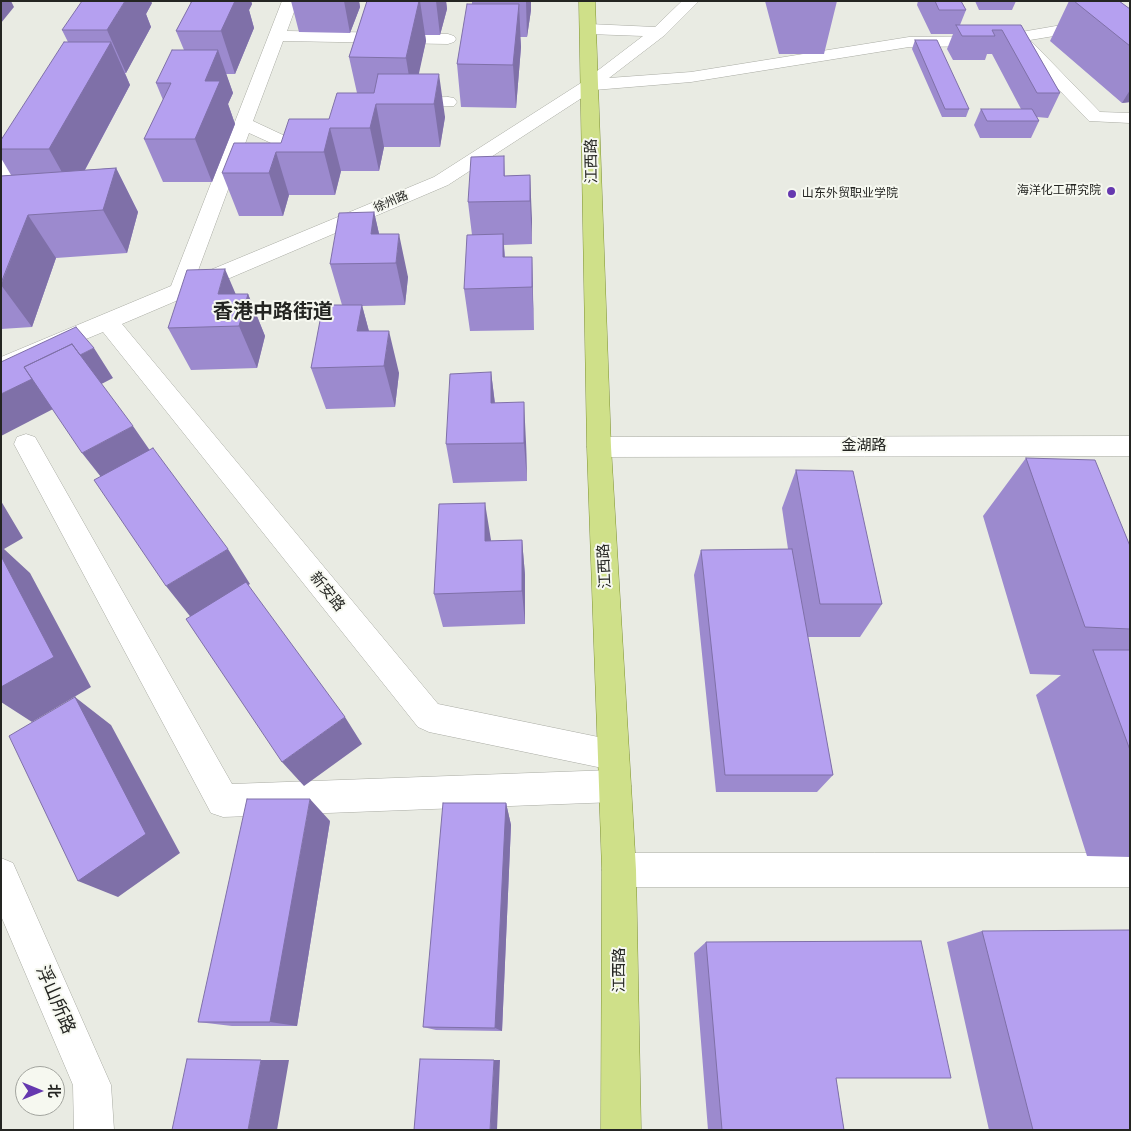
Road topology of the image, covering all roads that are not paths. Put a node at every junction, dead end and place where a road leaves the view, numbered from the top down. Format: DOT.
graph roads {
  1 [pos="290,1"];
  2 [pos="587,1"];
  3 [pos="691,1"];
  4 [pos="1130,22"];
  5 [pos="589,29"];
  6 [pos="660,32"];
  7 [pos="277,36"];
  8 [pos="1018,38"];
  9 [pos="448,39"];
  10 [pos="590,85"];
  11 [pos="448,102"];
  12 [pos="390,103"];
  13 [pos="31,115"];
  14 [pos="1130,118"];
  15 [pos="335,121"];
  16 [pos="244,123"];
  17 [pos="1,176"];
  18 [pos="180,290"];
  19 [pos="107,321"];
  20 [pos="1,366"];
  21 [pos="26,444"];
  22 [pos="1130,446"];
  23 [pos="599,447"];
  24 [pos="613,755"];
  25 [pos="615,786"];
  26 [pos="619,870"];
  27 [pos="1130,870"];
  28 [pos="1,875"];
  29 [pos="94,1130"];
  30 [pos="620,1130"];
  1 -- 7 [label="street"];
  2 -- 5 [label="main road, 江西路"];
  3 -- 6 [label="street, 徐州路"];
  4 -- 8 [label="street"];
  5 -- 6 [label="street"];
  5 -- 10 [label="main road, 江西路"];
  6 -- 10 [label="street, 徐州路"];
  7 -- 9 [label="street"];
  7 -- 16 [label="street"];
  8 -- 10 [label="street"];
  8 -- 14 [label="street"];
  10 -- 18 [label="street, 徐州路"];
  10 -- 23 [label="main road, 江西路"];
  11 -- 12 [label="street"];
  13 -- 17 [label="street"];
  15 -- 16 [label="street"];
  16 -- 18 [label="street"];
  18 -- 19 [label="street, 徐州路"];
  19 -- 20 [label="street, 徐州路"];
  19 -- 24 [label="street, 新安路"];
  21 -- 25 [label="street"];
  22 -- 23 [label="street, 金湖路"];
  23 -- 24 [label="main road, 江西路"];
  24 -- 25 [label="main road, 江西路"];
  25 -- 26 [label="main road, 江西路"];
  26 -- 27 [label="street"];
  26 -- 30 [label="main road, 江西路"];
  28 -- 29 [label="street, 浮山所路"];
}
